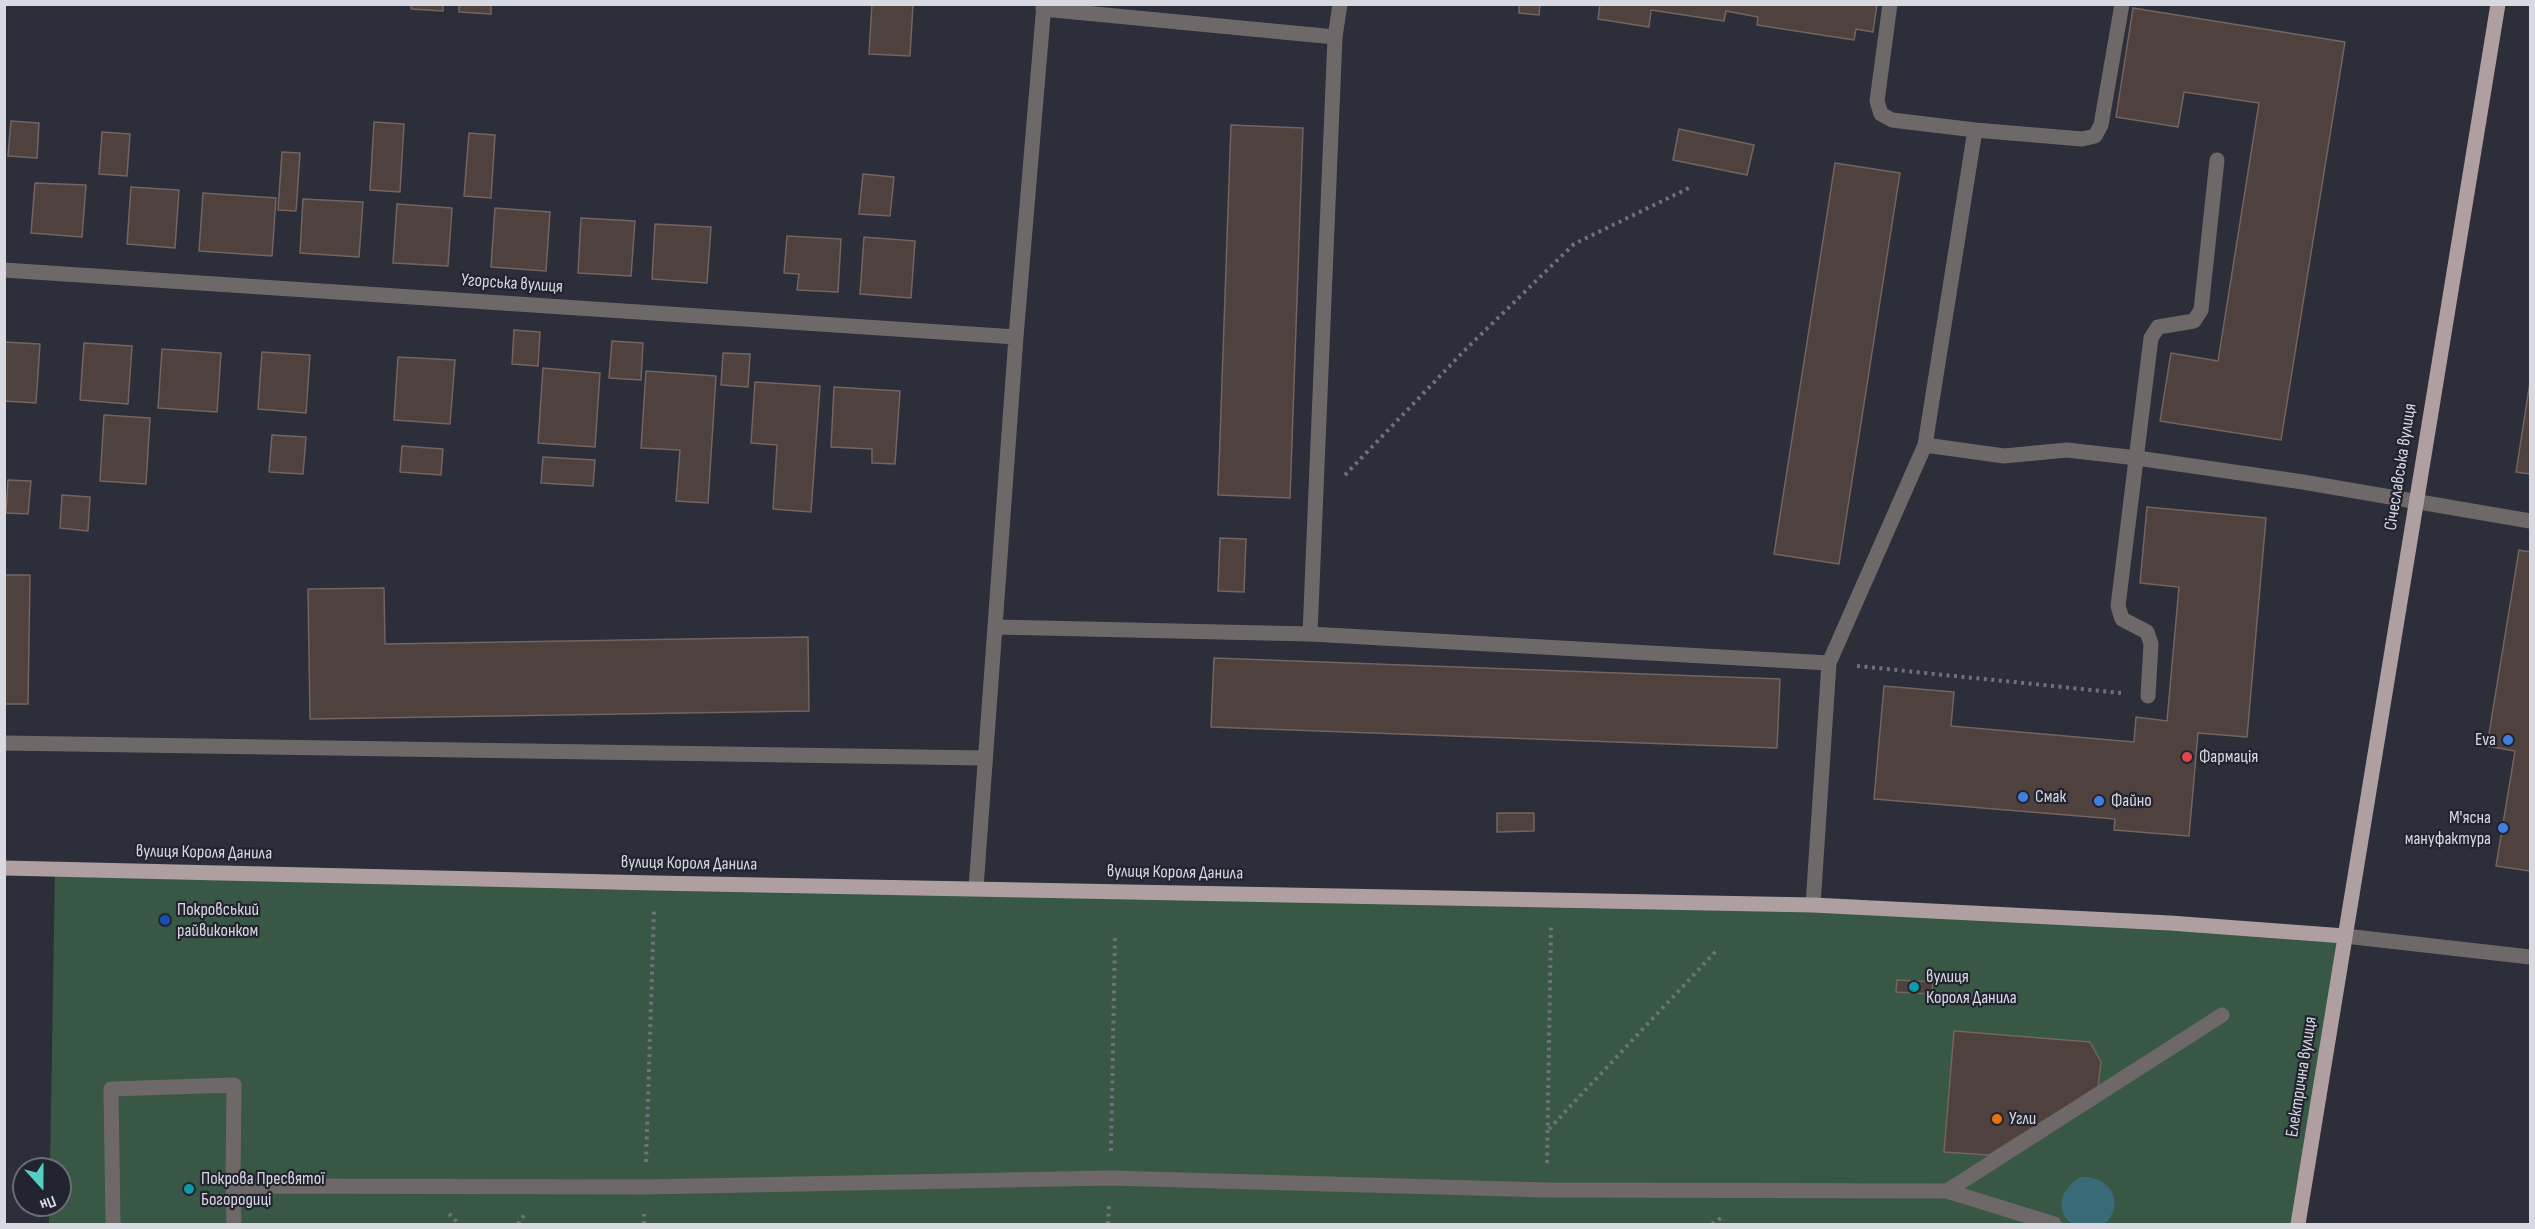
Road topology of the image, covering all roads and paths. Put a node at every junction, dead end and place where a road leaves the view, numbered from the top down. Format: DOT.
graph roads {
  1 [pos="1340,4"];
  2 [pos="1890,4"];
  3 [pos="2122,4"];
  4 [pos="2498,4"];
  5 [pos="1043,7"];
  6 [pos="1335,37"];
  7 [pos="1975,129"];
  8 [pos="2217,160"];
  9 [pos="1691,187"];
  10 [pos="4,270"];
  11 [pos="1016,337"];
  12 [pos="1925,445"];
  13 [pos="2137,458"];
  14 [pos="2415,500"];
  15 [pos="1315,506"];
  16 [pos="2530,520"];
  17 [pos="996,627"];
  18 [pos="1310,634"];
  19 [pos="1829,663"];
  20 [pos="2148,696"];
  21 [pos="4,743"];
  22 [pos="984,758"];
  23 [pos="4,868"];
  24 [pos="655,884"];
  25 [pos="976,888"];
  26 [pos="1551,900"];
  27 [pos="1813,905"];
  28 [pos="2345,936"];
  29 [pos="1114,938"];
  30 [pos="1717,950"];
  31 [pos="2530,957"];
  32 [pos="2222,1015"];
  33 [pos="1548,1130"];
  34 [pos="1110,1178"];
  35 [pos="233,1186"];
  36 [pos="645,1187"];
  37 [pos="1547,1190"];
  38 [pos="1947,1191"];
  39 [pos="112,1224"];
  40 [pos="234,1224"];
  41 [pos="644,1224"];
  42 [pos="1108,1224"];
  43 [pos="2054,1224"];
  44 [pos="2298,1224"];
  1 -- 6 [label="street"];
  2 -- 7 [label="street"];
  3 -- 7 [label="street"];
  4 -- 14 [label="main road, Січеславська вулиця"];
  5 -- 6 [label="street"];
  5 -- 11 [label="street"];
  6 -- 15 [label="street"];
  7 -- 12 [label="street"];
  8 -- 13 [label="street"];
  9 -- 15 [label="path"];
  10 -- 11 [label="street, Угорська вулиця"];
  11 -- 17 [label="street"];
  12 -- 13 [label="street"];
  12 -- 19 [label="street"];
  13 -- 14 [label="street"];
  13 -- 20 [label="street"];
  14 -- 16 [label="street"];
  14 -- 28 [label="main road, Січеславська вулиця"];
  15 -- 18 [label="street"];
  17 -- 18 [label="street"];
  17 -- 22 [label="street"];
  18 -- 19 [label="street"];
  19 -- 20 [label="path"];
  19 -- 27 [label="street"];
  21 -- 22 [label="street"];
  22 -- 25 [label="street"];
  23 -- 24 [label="main road, вулиця Короля Данила"];
  24 -- 25 [label="main road, вулиця Короля Данила"];
  24 -- 36 [label="path"];
  25 -- 26 [label="main road, вулиця Короля Данила"];
  26 -- 27 [label="main road, вулиця Короля Данила"];
  26 -- 33 [label="path"];
  27 -- 28 [label="main road, вулиця Короля Данила"];
  28 -- 31 [label="street"];
  28 -- 44 [label="main road, Електрична вулиця"];
  29 -- 34 [label="path"];
  30 -- 33 [label="path"];
  32 -- 38 [label="street"];
  33 -- 37 [label="path"];
  34 -- 36 [label="street"];
  34 -- 37 [label="street"];
  34 -- 42 [label="path"];
  35 -- 36 [label="street"];
  35 -- 39 [label="street"];
  35 -- 40 [label="street"];
  36 -- 41 [label="path"];
  37 -- 38 [label="street"];
  38 -- 43 [label="street"];
}
